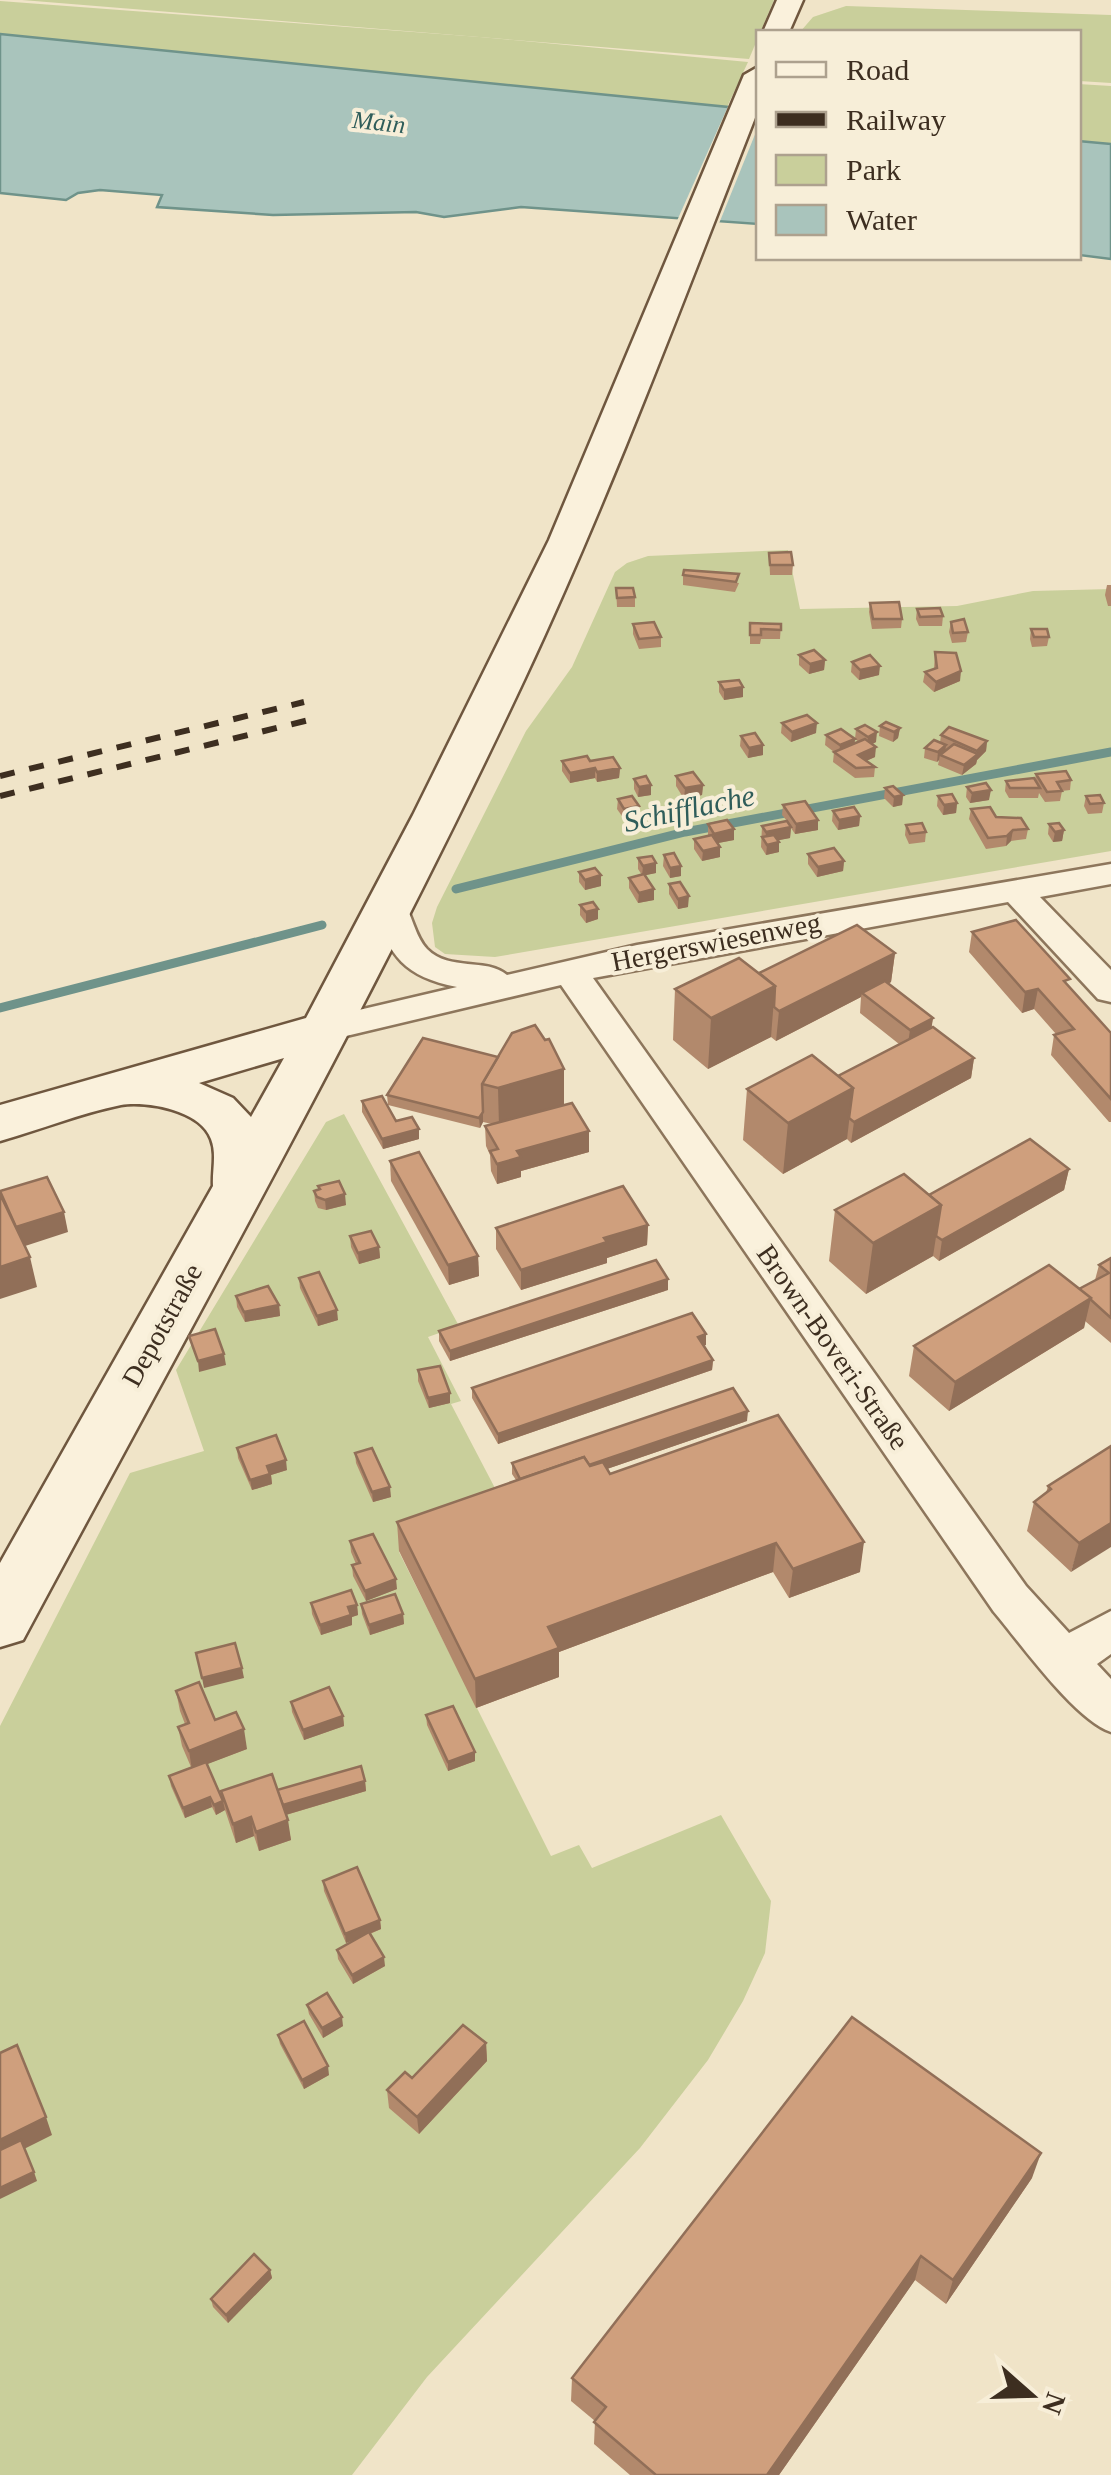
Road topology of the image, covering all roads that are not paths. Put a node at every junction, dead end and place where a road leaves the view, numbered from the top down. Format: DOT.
graph roads {
  1 [pos="790,0"];
  2 [pos="776,30"];
  3 [pos="756,79"];
  4 [pos="1111,874"];
  5 [pos="1016,890"];
  6 [pos="390,907"];
  7 [pos="569,970"];
  8 [pos="526,980"];
  9 [pos="1111,991"];
  10 [pos="325,1029"];
  11 [pos="115,1089"];
  12 [pos="0,1123"];
  13 [pos="240,1184"];
  14 [pos="0,1621"];
  15 [pos="1111,1630"];
  16 [pos="1062,1662"];
  17 [pos="1111,1712"];
  1 -- 2 [label="main road"];
  3 -- 6 [label="main road, Depotstraße"];
  4 -- 5 [label="street, Hergerswiesenweg"];
  5 -- 7 [label="street, Hergerswiesenweg"];
  5 -- 9 [label="street"];
  6 -- 8 [label="street"];
  6 -- 10 [label="main road, Depotstraße"];
  7 -- 8 [label="street, Hergerswiesenweg"];
  7 -- 16 [label="street, Brown-Boveri-Straße"];
  8 -- 10 [label="street, Hergerswiesenweg"];
  10 -- 11 [label="main road"];
  10 -- 13 [label="main road, Depotstraße"];
  11 -- 12 [label="main road"];
  11 -- 13 [label="main road"];
  13 -- 14 [label="main road, Depotstraße"];
  15 -- 16 [label="street"];
  16 -- 17 [label="street, Brown-Boveri-Straße"];
}
